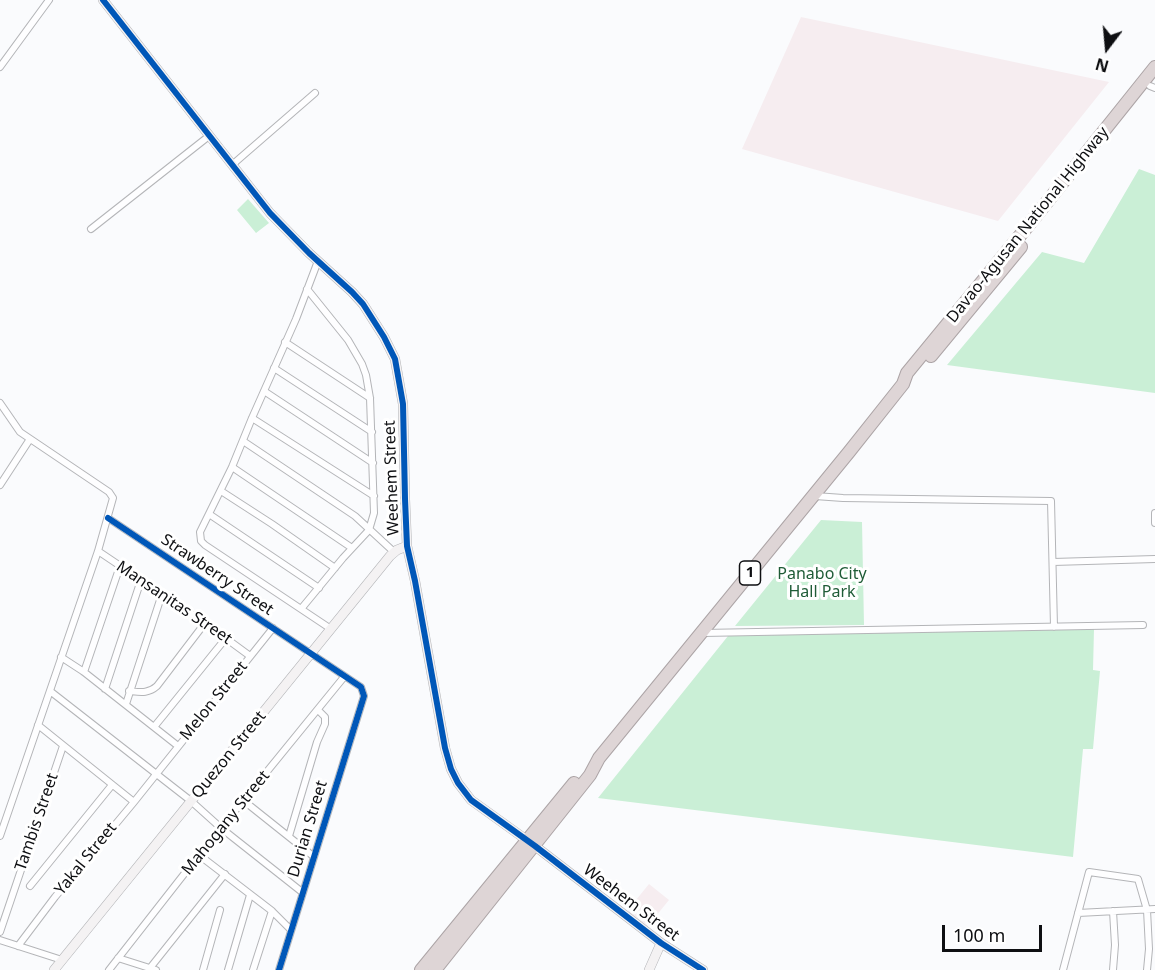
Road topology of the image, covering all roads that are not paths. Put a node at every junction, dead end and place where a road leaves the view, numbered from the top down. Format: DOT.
graph roads {
  1 [pos="49,0"];
  2 [pos="103,0"];
  3 [pos="1155,67"];
  4 [pos="0,68"];
  5 [pos="1153,85"];
  6 [pos="315,93"];
  7 [pos="209,136"];
  8 [pos="232,165"];
  9 [pos="91,229"];
  10 [pos="1030,229"];
  11 [pos="318,261"];
  12 [pos="307,288"];
  13 [pos="285,342"];
  14 [pos="274,368"];
  15 [pos="264,391"];
  16 [pos="370,398"];
  17 [pos="0,403"];
  18 [pos="252,418"];
  19 [pos="372,432"];
  20 [pos="30,439"];
  21 [pos="243,441"];
  22 [pos="373,463"];
  23 [pos="232,467"];
  24 [pos="0,484"];
  25 [pos="221,491"];
  26 [pos="812,495"];
  27 [pos="374,496"];
  28 [pos="1155,513"];
  29 [pos="209,514"];
  30 [pos="108,518"];
  31 [pos="1155,523"];
  32 [pos="369,530"];
  33 [pos="407,546"];
  34 [pos="352,548"];
  35 [pos="98,551"];
  36 [pos="394,552"];
  37 [pos="1155,559"];
  38 [pos="1053,562"];
  39 [pos="120,566"];
  40 [pos="335,568"];
  41 [pos="141,580"];
  42 [pos="319,588"];
  43 [pos="162,594"];
  44 [pos="301,609"];
  45 [pos="205,623"];
  46 [pos="1143,625"];
  47 [pos="1054,627"];
  48 [pos="273,628"];
  49 [pos="331,629"];
  50 [pos="702,633"];
  51 [pos="226,638"];
  52 [pos="311,654"];
  53 [pos="250,656"];
  54 [pos="62,657"];
  55 [pos="84,672"];
  56 [pos="345,677"];
  57 [pos="105,689"];
  58 [pos="50,691"];
  59 [pos="129,691"];
  60 [pos="364,696"];
  61 [pos="126,704"];
  62 [pos="318,710"];
  63 [pos="38,725"];
  64 [pos="154,727"];
  65 [pos="63,746"];
  66 [pos="178,746"];
  67 [pos="155,774"];
  68 [pos="112,785"];
  69 [pos="191,801"];
  70 [pos="244,801"];
  71 [pos="134,802"];
  72 [pos="221,828"];
  73 [pos="0,836"];
  74 [pos="289,836"];
  75 [pos="531,843"];
  76 [pos="199,855"];
  77 [pos="313,856"];
  78 [pos="225,874"];
  79 [pos="30,886"];
  80 [pos="302,892"];
  81 [pos="250,894"];
  82 [pos="1155,909"];
  83 [pos="220,910"];
  84 [pos="1147,910"];
  85 [pos="272,911"];
  86 [pos="1113,911"];
  87 [pos="1078,913"];
  88 [pos="291,930"];
  89 [pos="0,932"];
  90 [pos="0,940"];
  91 [pos="661,943"];
  92 [pos="18,946"];
  93 [pos="118,958"];
  94 [pos="62,960"];
  95 [pos="153,969"];
  96 [pos="54,970"];
  97 [pos="109,970"];
  98 [pos="203,970"];
  99 [pos="228,970"];
  100 [pos="253,970"];
  101 [pos="279,970"];
  102 [pos="421,970"];
  103 [pos="435,970"];
  104 [pos="649,970"];
  105 [pos="703,970"];
  106 [pos="1063,970"];
  107 [pos="1113,970"];
  108 [pos="1147,970"];
  1 -- 4 [label="street"];
  2 -- 7 [label="street, Weehem Street"];
  3 -- 10 [label="highway, Davao-Agusan National Highway / 1"];
  5 -- 10 [label="highway, Davao-Agusan National Highway / 1"];
  6 -- 8 [label="street"];
  7 -- 8 [label="street, Weehem Street"];
  7 -- 9 [label="street"];
  8 -- 11 [label="street, Weehem Street"];
  10 -- 26 [label="highway, Davao-Agusan National Highway / 1"];
  11 -- 12 [label="street"];
  11 -- 33 [label="street, Weehem Street"];
  12 -- 13 [label="street"];
  12 -- 16 [label="street"];
  13 -- 14 [label="street"];
  13 -- 16 [label="street"];
  14 -- 15 [label="street"];
  14 -- 19 [label="street"];
  15 -- 18 [label="street"];
  15 -- 22 [label="street"];
  16 -- 19 [label="street"];
  17 -- 20 [label="street"];
  18 -- 21 [label="street"];
  18 -- 27 [label="street"];
  19 -- 22 [label="street"];
  20 -- 24 [label="street"];
  20 -- 30 [label="street"];
  21 -- 23 [label="street"];
  21 -- 32 [label="street"];
  22 -- 27 [label="street"];
  23 -- 25 [label="street"];
  23 -- 34 [label="street"];
  25 -- 29 [label="street"];
  25 -- 40 [label="street"];
  26 -- 38 [label="street"];
  26 -- 50 [label="highway, Davao-Agusan National Highway / 1"];
  27 -- 32 [label="street"];
  28 -- 31 [label="street"];
  29 -- 42 [label="street"];
  29 -- 44 [label="street"];
  30 -- 35 [label="street"];
  30 -- 48 [label="street, Strawberry Street"];
  32 -- 34 [label="street"];
  32 -- 36 [label="street"];
  33 -- 36 [label="street, Quezon Street"];
  33 -- 75 [label="street, Weehem Street"];
  34 -- 40 [label="street"];
  35 -- 39 [label="street, Mansanitas Street"];
  35 -- 54 [label="street"];
  36 -- 49 [label="street, Quezon Street"];
  37 -- 38 [label="street"];
  38 -- 47 [label="street"];
  39 -- 41 [label="street, Mansanitas Street"];
  39 -- 55 [label="street"];
  40 -- 42 [label="street"];
  41 -- 43 [label="street, Mansanitas Street"];
  41 -- 57 [label="street"];
  42 -- 44 [label="street"];
  43 -- 45 [label="street, Mansanitas Street"];
  43 -- 59 [label="street"];
  44 -- 49 [label="street"];
  45 -- 51 [label="street, Mansanitas Street"];
  45 -- 59 [label="street"];
  46 -- 47 [label="street"];
  47 -- 50 [label="street"];
  48 -- 52 [label="street, Strawberry Street"];
  48 -- 53 [label="street, Melon Street"];
  49 -- 52 [label="street, Quezon Street"];
  50 -- 75 [label="highway, Davao-Agusan National Highway / 1"];
  51 -- 53 [label="street, Mansanitas Street"];
  51 -- 64 [label="street"];
  52 -- 56 [label="street, Strawberry Street"];
  52 -- 69 [label="street, Quezon Street"];
  53 -- 66 [label="street, Melon Street"];
  54 -- 55 [label="street"];
  54 -- 58 [label="street"];
  55 -- 57 [label="street"];
  56 -- 60 [label="street, Strawberry Street"];
  56 -- 62 [label="street, Mahogany Street"];
  57 -- 61 [label="street"];
  58 -- 63 [label="street"];
  58 -- 67 [label="street"];
  59 -- 61 [label="street"];
  60 -- 77 [label="street, Durian Street"];
  61 -- 64 [label="street"];
  62 -- 70 [label="street, Mahogany Street"];
  62 -- 74 [label="street"];
  63 -- 65 [label="street"];
  63 -- 73 [label="street"];
  64 -- 66 [label="street"];
  65 -- 68 [label="street"];
  65 -- 89 [label="street, Tambis Street"];
  66 -- 67 [label="street, Melon Street"];
  67 -- 69 [label="street"];
  67 -- 71 [label="street, Yakal Street"];
  68 -- 71 [label="street"];
  68 -- 79 [label="street"];
  69 -- 72 [label="street"];
  69 -- 94 [label="street, Quezon Street"];
  70 -- 72 [label="street, Mahogany Street"];
  70 -- 74 [label="street"];
  71 -- 92 [label="street, Yakal Street"];
  72 -- 76 [label="street, Mahogany Street"];
  72 -- 80 [label="street"];
  74 -- 77 [label="street"];
  75 -- 91 [label="street, Weehem Street"];
  75 -- 102 [label="highway, Davao-Agusan National Highway / 1"];
  75 -- 103 [label="highway, Davao-Agusan National Highway / 1"];
  76 -- 78 [label="street"];
  76 -- 93 [label="street, Mahogany Street"];
  77 -- 80 [label="street, Durian Street"];
  78 -- 81 [label="street"];
  78 -- 95 [label="street"];
  80 -- 88 [label="street, Durian Street"];
  81 -- 85 [label="street"];
  81 -- 99 [label="street"];
  82 -- 84 [label="street"];
  83 -- 98 [label="street"];
  84 -- 86 [label="street"];
  84 -- 87 [label="street"];
  84 -- 108 [label="street"];
  85 -- 88 [label="street"];
  85 -- 100 [label="street"];
  86 -- 87 [label="street"];
  86 -- 107 [label="street"];
  87 -- 106 [label="street"];
  88 -- 101 [label="street, Durian Street"];
  90 -- 92 [label="street"];
  91 -- 104 [label="street"];
  91 -- 105 [label="street, Weehem Street"];
  92 -- 94 [label="street"];
  93 -- 95 [label="street"];
  93 -- 97 [label="street, Mahogany Street"];
  94 -- 96 [label="street, Quezon Street"];
}
